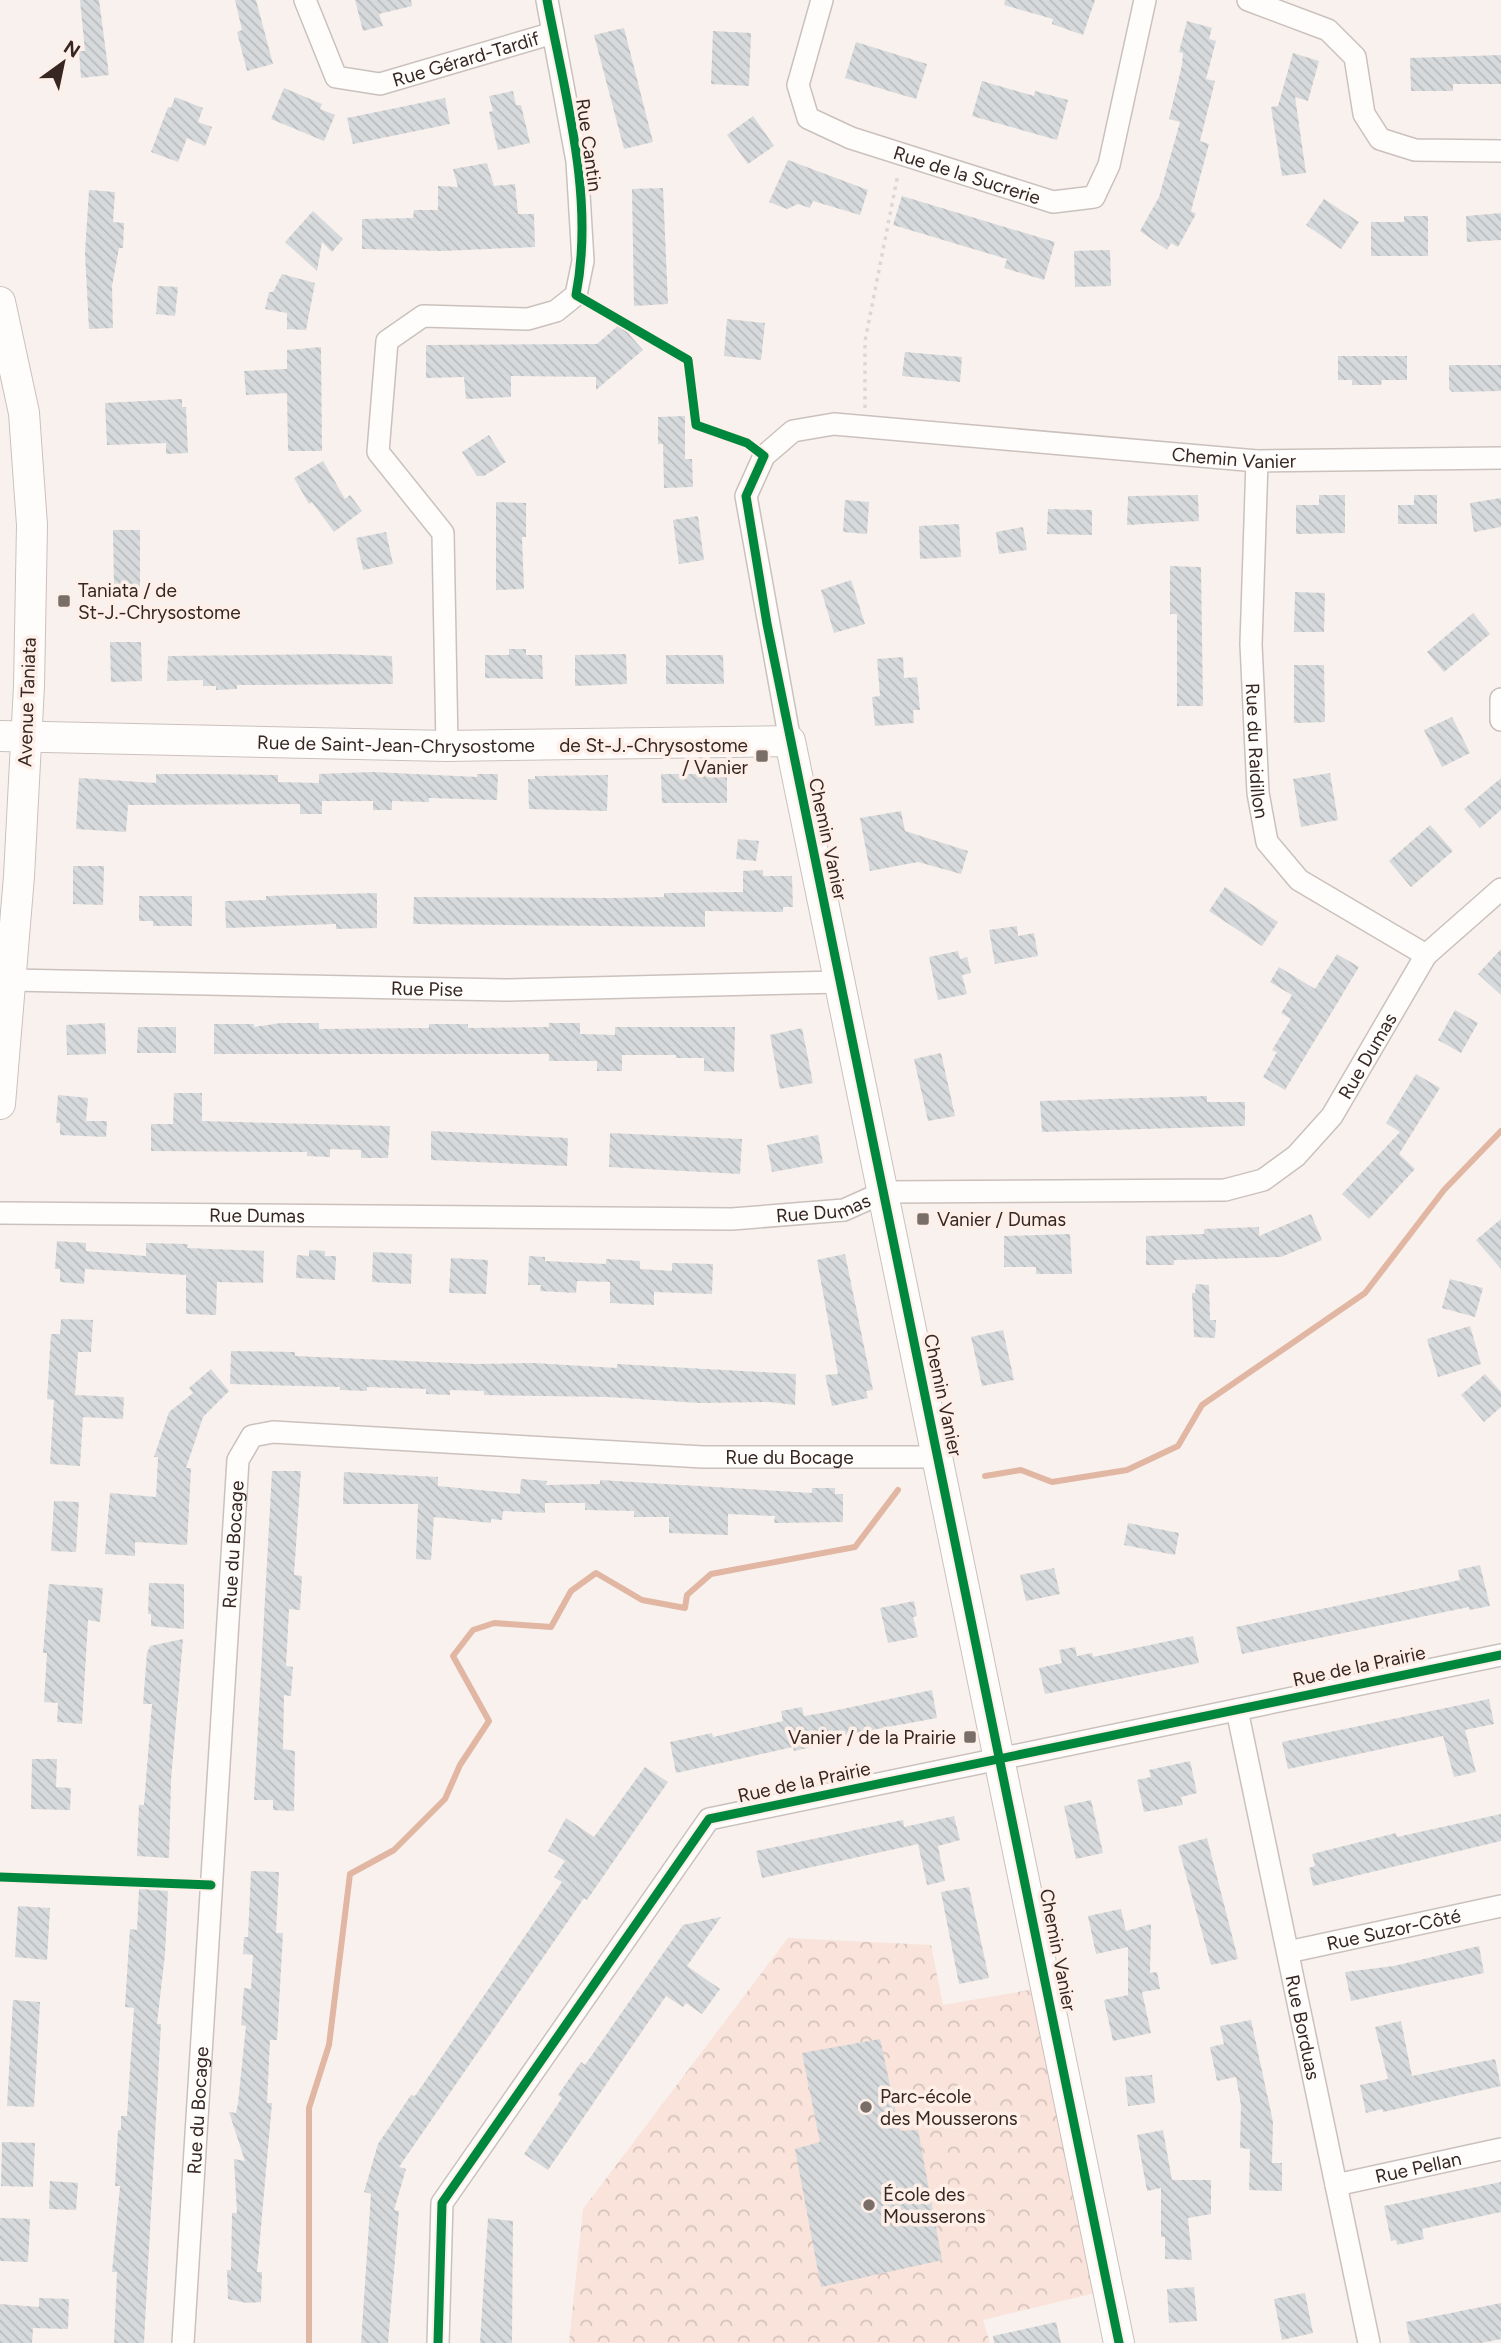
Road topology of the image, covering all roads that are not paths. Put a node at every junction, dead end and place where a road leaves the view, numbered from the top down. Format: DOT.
graph roads {
  1 [pos="305,0"];
  2 [pos="547,0"];
  3 [pos="822,0"];
  4 [pos="1145,0"];
  5 [pos="1248,0"];
  6 [pos="553,33"];
  7 [pos="1501,151"];
  8 [pos="0,302"];
  9 [pos="1501,458"];
  10 [pos="1256,461"];
  11 [pos="1501,699"];
  12 [pos="1501,720"];
  13 [pos="13,736"];
  14 [pos="790,741"];
  15 [pos="447,746"];
  16 [pos="1501,889"];
  17 [pos="1426,956"];
  18 [pos="12,980"];
  19 [pos="840,982"];
  20 [pos="0,1104"];
  21 [pos="884,1192"];
  22 [pos="0,1213"];
  23 [pos="938,1457"];
  24 [pos="1501,1655"];
  25 [pos="1237,1710"];
  26 [pos="1001,1759"];
  27 [pos="1501,1906"];
  28 [pos="1288,1952"];
  29 [pos="1501,2148"];
  30 [pos="1336,2185"];
  31 [pos="183,2343"];
  32 [pos="438,2343"];
  33 [pos="1119,2343"];
  34 [pos="1369,2343"];
  1 -- 6 [label="street, Rue Gérard-Tardif"];
  2 -- 6 [label="street, Rue Cantin"];
  3 -- 4 [label="street, Rue de la Sucrerie"];
  5 -- 7 [label="street"];
  6 -- 15 [label="street, Rue Cantin"];
  8 -- 13 [label="street, Avenue Taniata"];
  9 -- 10 [label="street, Chemin Vanier"];
  10 -- 14 [label="street, Chemin Vanier"];
  10 -- 17 [label="street, Rue du Raidillon"];
  11 -- 12 [label="street"];
  13 -- 15 [label="street, Rue de Saint-Jean-Chrysostome"];
  13 -- 18 [label="street, Avenue Taniata"];
  14 -- 15 [label="street, Rue de Saint-Jean-Chrysostome"];
  14 -- 19 [label="street, Chemin Vanier"];
  16 -- 17 [label="street, Rue Dumas"];
  17 -- 21 [label="street, Rue Dumas"];
  18 -- 19 [label="street, Rue Pise"];
  18 -- 20 [label="street, Avenue Taniata"];
  19 -- 21 [label="street, Chemin Vanier"];
  21 -- 22 [label="street, Rue Dumas"];
  21 -- 23 [label="street, Chemin Vanier"];
  23 -- 26 [label="street, Chemin Vanier"];
  23 -- 31 [label="street, Rue du Bocage"];
  24 -- 25 [label="street, Rue de la Prairie"];
  25 -- 26 [label="street, Rue de la Prairie"];
  25 -- 28 [label="street, Rue Borduas"];
  26 -- 32 [label="street, Rue de la Prairie"];
  26 -- 33 [label="street, Chemin Vanier"];
  27 -- 28 [label="street, Rue Suzor-Côté"];
  28 -- 30 [label="street, Rue Borduas"];
  29 -- 30 [label="street, Rue Pellan"];
  30 -- 34 [label="street, Rue Borduas"];
}
